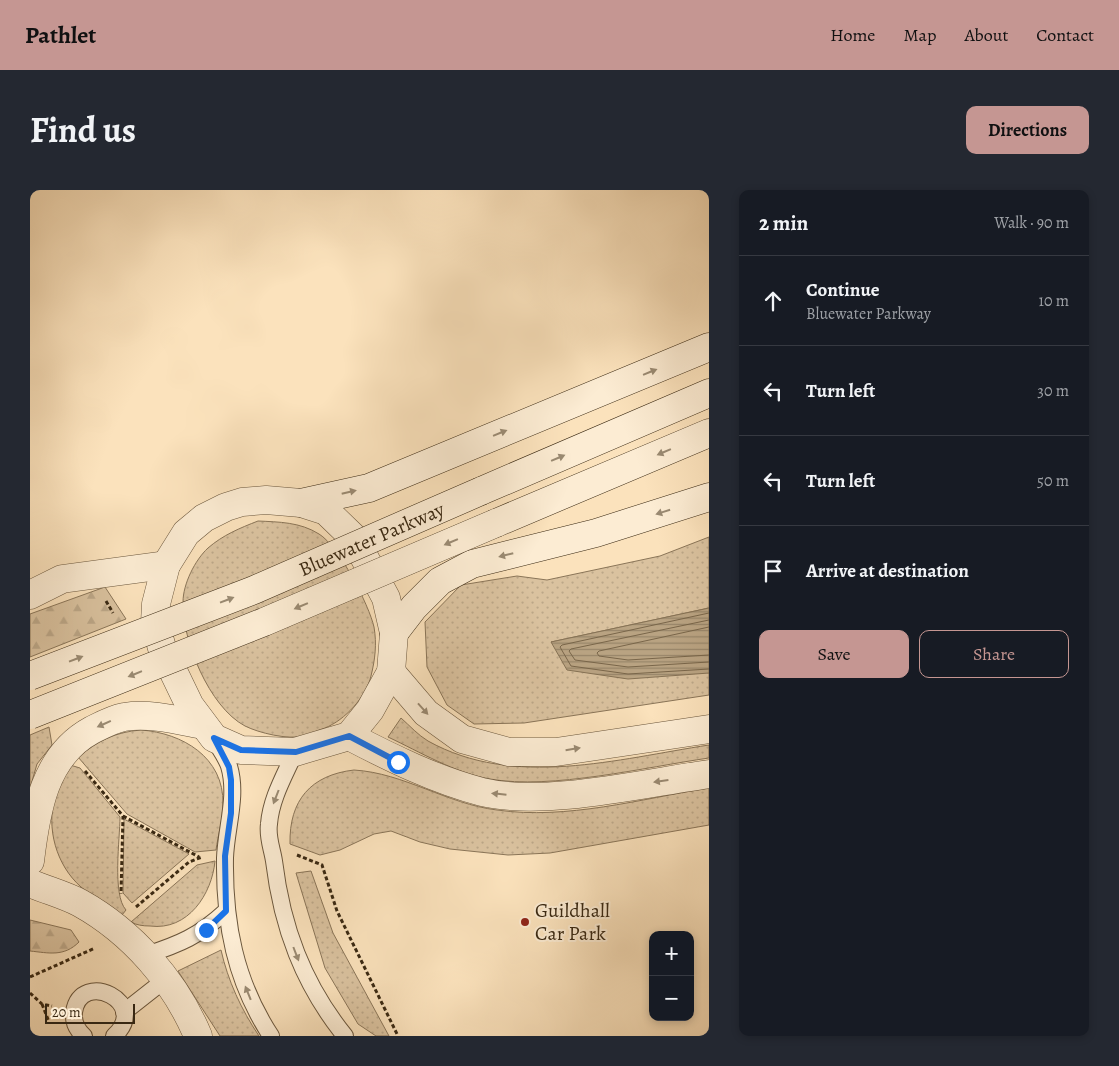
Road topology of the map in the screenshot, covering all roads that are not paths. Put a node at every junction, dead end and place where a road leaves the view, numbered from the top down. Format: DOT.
graph roads {
  1 [pos="709,347"];
  2 [pos="709,393"];
  3 [pos="709,434"];
  4 [pos="709,497"];
  5 [pos="301,503"];
  6 [pos="166,565"];
  7 [pos="30,595"];
  8 [pos="394,633"];
  9 [pos="391,672"];
  10 [pos="30,676"];
  11 [pos="30,715"];
  12 [pos="709,729"];
  13 [pos="208,732"];
  14 [pos="349,736"];
  15 [pos="296,752"];
  16 [pos="709,774"];
  17 [pos="30,861"];
  18 [pos="30,884"];
  19 [pos="226,911"];
  20 [pos="146,955"];
  21 [pos="166,979"];
  22 [pos="124,1012"];
  23 [pos="84,1036"];
  24 [pos="114,1036"];
  25 [pos="198,1036"];
  26 [pos="271,1036"];
  27 [pos="345,1036"];
  5 -- 1 [label="street, one-way"];
  10 -- 2 [label="street, Bluewater Parkway, one-way, bridge"];
  3 -- 11 [label="street, Bluewater Parkway, one-way, bridge"];
  4 -- 8 [label="street, one-way"];
  5 -- 6 [label="street"];
  5 -- 8 [label="street"];
  6 -- 7 [label="street"];
  6 -- 13 [label="street"];
  8 -- 9 [label="street"];
  9 -- 12 [label="street, one-way"];
  9 -- 14 [label="street"];
  13 -- 15 [label="street"];
  13 -- 17 [label="street, one-way"];
  13 -- 19 [label="lane"];
  14 -- 15 [label="street"];
  16 -- 14 [label="street, one-way"];
  15 -- 27 [label="lane, one-way"];
  18 -- 20 [label="street"];
  19 -- 20 [label="lane"];
  26 -- 19 [label="lane, one-way"];
  20 -- 21 [label="street"];
  21 -- 22 [label="lane"];
  21 -- 25 [label="street"];
  22 -- 23 [label="lane"];
  22 -- 24 [label="lane"];
}
